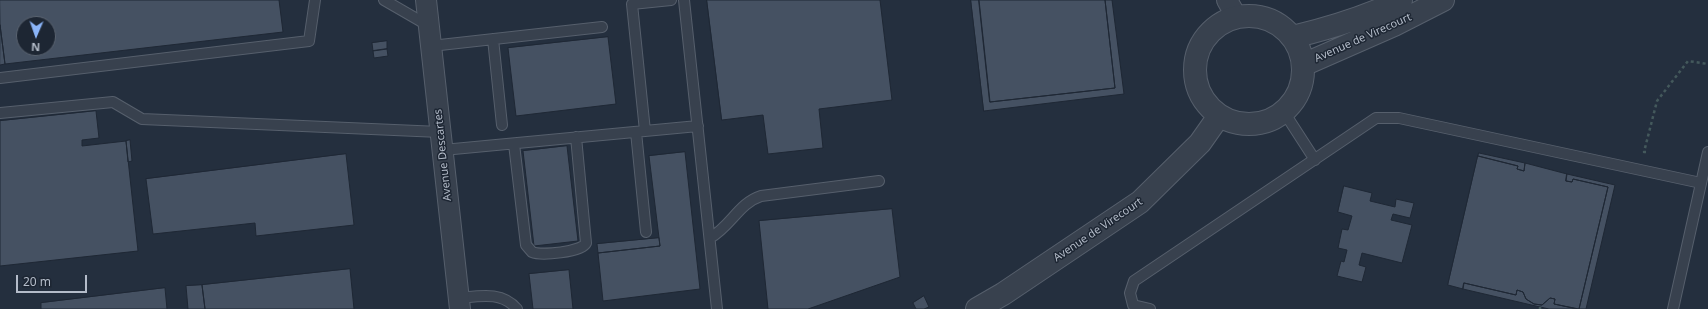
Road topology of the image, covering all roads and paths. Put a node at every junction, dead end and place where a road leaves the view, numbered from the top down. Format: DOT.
graph roads {
  1 [pos="315,0"];
  2 [pos="384,0"];
  3 [pos="426,0"];
  4 [pos="671,0"];
  5 [pos="684,0"];
  6 [pos="1401,0"];
  7 [pos="1443,0"];
  8 [pos="1232,8"];
  9 [pos="429,26"];
  10 [pos="602,27"];
  11 [pos="1293,37"];
  12 [pos="493,39"];
  13 [pos="431,46"];
  14 [pos="1708,64"];
  15 [pos="1303,65"];
  16 [pos="0,78"];
  17 [pos="1284,112"];
  18 [pos="0,113"];
  19 [pos="1219,116"];
  20 [pos="502,125"];
  21 [pos="698,126"];
  22 [pos="641,131"];
  23 [pos="576,137"];
  24 [pos="441,141"];
  25 [pos="514,144"];
  26 [pos="1708,152"];
  27 [pos="1651,154"];
  28 [pos="1315,160"];
  29 [pos="879,181"];
  30 [pos="1701,183"];
  31 [pos="646,232"];
  32 [pos="710,238"];
  33 [pos="459,303"];
  34 [pos="517,309"];
  35 [pos="717,309"];
  36 [pos="977,309"];
  37 [pos="1150,309"];
  38 [pos="1673,309"];
  1 -- 16 [label="lane"];
  2 -- 9 [label="lane"];
  3 -- 9 [label="street, Avenue Descartes"];
  4 -- 22 [label="lane"];
  5 -- 21 [label="lane"];
  6 -- 11 [label="street, Avenue de Virecourt"];
  7 -- 15 [label="street, Avenue de Virecourt"];
  8 -- 11 [label="street"];
  8 -- 19 [label="street"];
  9 -- 13 [label="street, Avenue Descartes"];
  10 -- 12 [label="lane"];
  11 -- 15 [label="street"];
  12 -- 13 [label="lane"];
  12 -- 20 [label="lane"];
  13 -- 24 [label="street, Avenue Descartes"];
  14 -- 27 [label="path"];
  15 -- 17 [label="street"];
  17 -- 19 [label="street"];
  17 -- 28 [label="lane"];
  18 -- 24 [label="lane"];
  19 -- 36 [label="street, Avenue de Virecourt"];
  21 -- 22 [label="lane"];
  21 -- 32 [label="lane"];
  22 -- 23 [label="lane"];
  22 -- 31 [label="lane"];
  23 -- 25 [label="lane"];
  23 -- 25 [label="lane"];
  24 -- 25 [label="lane"];
  24 -- 33 [label="street, Avenue Descartes"];
  26 -- 30 [label="lane"];
  28 -- 30 [label="lane"];
  28 -- 37 [label="lane"];
  29 -- 32 [label="lane"];
  30 -- 38 [label="lane"];
  32 -- 35 [label="lane"];
  33 -- 34 [label="lane"];
}
